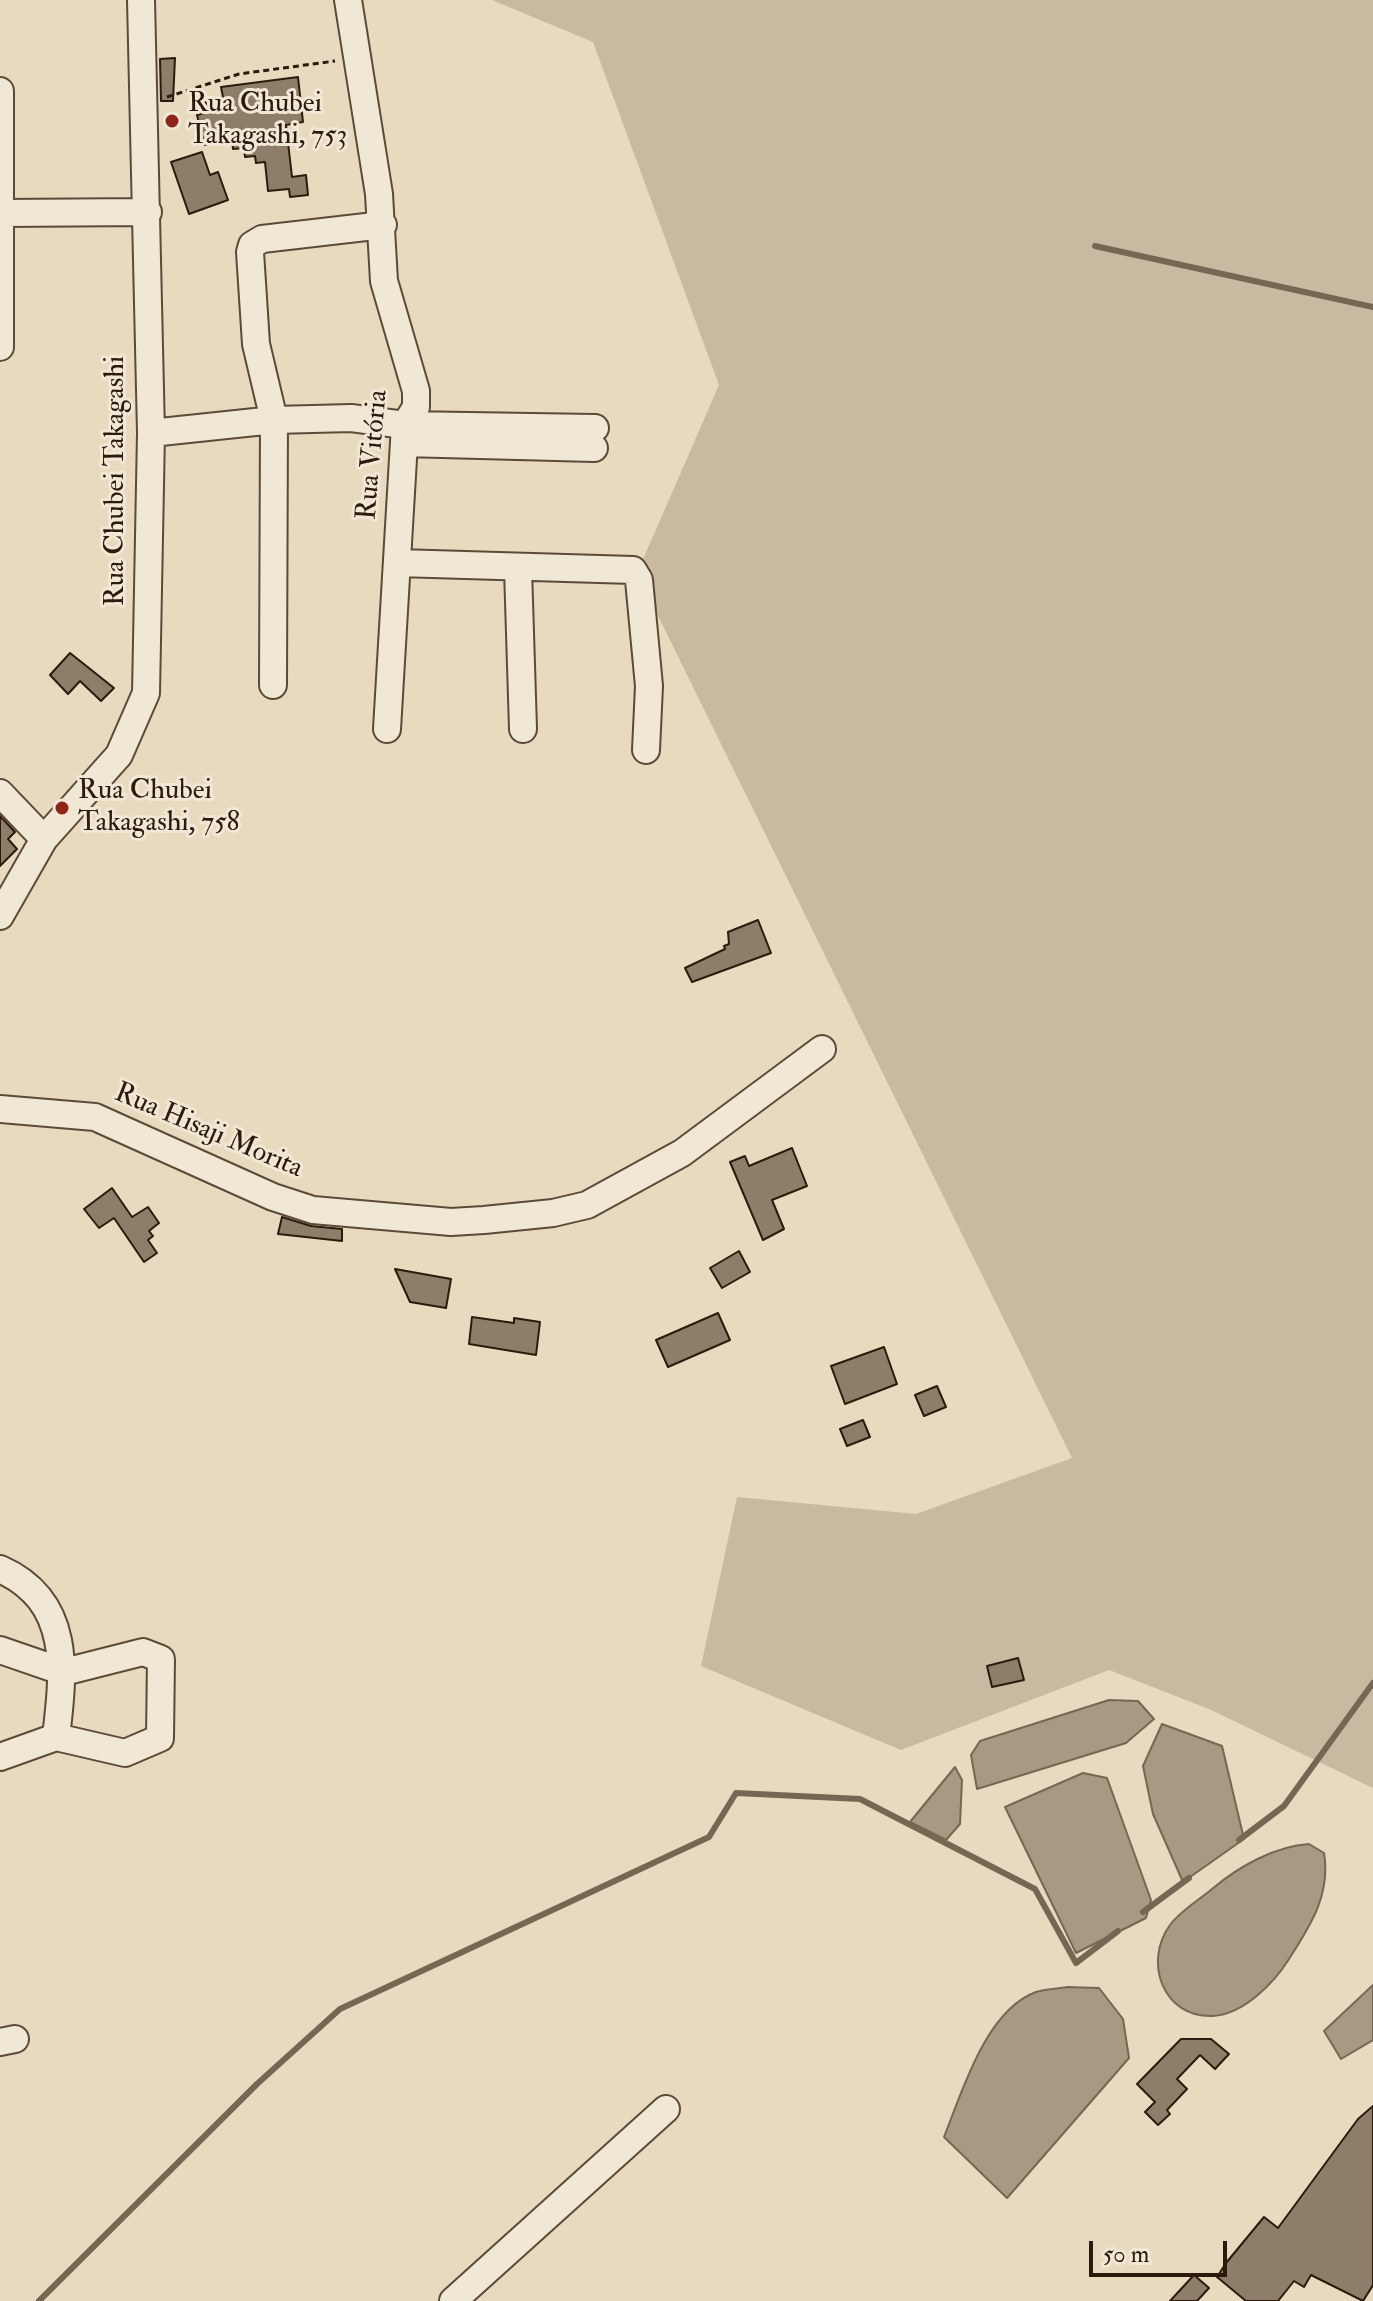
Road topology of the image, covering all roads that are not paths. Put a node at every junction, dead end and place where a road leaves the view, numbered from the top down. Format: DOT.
graph roads {
  1 [pos="141,0"];
  2 [pos="348,0"];
  3 [pos="0,91"];
  4 [pos="148,212"];
  5 [pos="1,213"];
  6 [pos="383,225"];
  7 [pos="0,347"];
  8 [pos="274,420"];
  9 [pos="151,433"];
  10 [pos="404,434"];
  11 [pos="594,438"];
  12 [pos="398,563"];
  13 [pos="518,569"];
  14 [pos="273,685"];
  15 [pos="387,729"];
  16 [pos="523,729"];
  17 [pos="646,750"];
  18 [pos="0,793"];
  19 [pos="44,839"];
  20 [pos="0,916"];
  21 [pos="822,1049"];
  22 [pos="0,1109"];
  23 [pos="0,1569"];
  24 [pos="0,1650"];
  25 [pos="64,1672"];
  26 [pos="56,1737"];
  27 [pos="0,1757"];
  28 [pos="666,2109"];
  29 [pos="453,2301"];
  1 -- 4 [label="street, Rua Chubei Takagashi"];
  2 -- 6 [label="street, Rua Vitória"];
  3 -- 5 [label="street"];
  4 -- 5 [label="street"];
  4 -- 9 [label="street, Rua Chubei Takagashi"];
  5 -- 7 [label="street"];
  6 -- 8 [label="street"];
  6 -- 10 [label="street, Rua Vitória"];
  8 -- 9 [label="street"];
  8 -- 10 [label="street"];
  8 -- 14 [label="street"];
  9 -- 19 [label="street, Rua Chubei Takagashi"];
  10 -- 11 [label="street"];
  10 -- 12 [label="street, Rua Vitória"];
  12 -- 13 [label="street"];
  12 -- 15 [label="street, Rua Vitória"];
  13 -- 16 [label="street"];
  13 -- 17 [label="street"];
  18 -- 19 [label="street"];
  19 -- 20 [label="street, Rua Chubei Takagashi"];
  21 -- 22 [label="street, Rua Hisaji Morita"];
  23 -- 25 [label="street"];
  24 -- 25 [label="street"];
  25 -- 26 [label="street"];
  25 -- 26 [label="street"];
  26 -- 27 [label="street"];
  28 -- 29 [label="street"];
}
